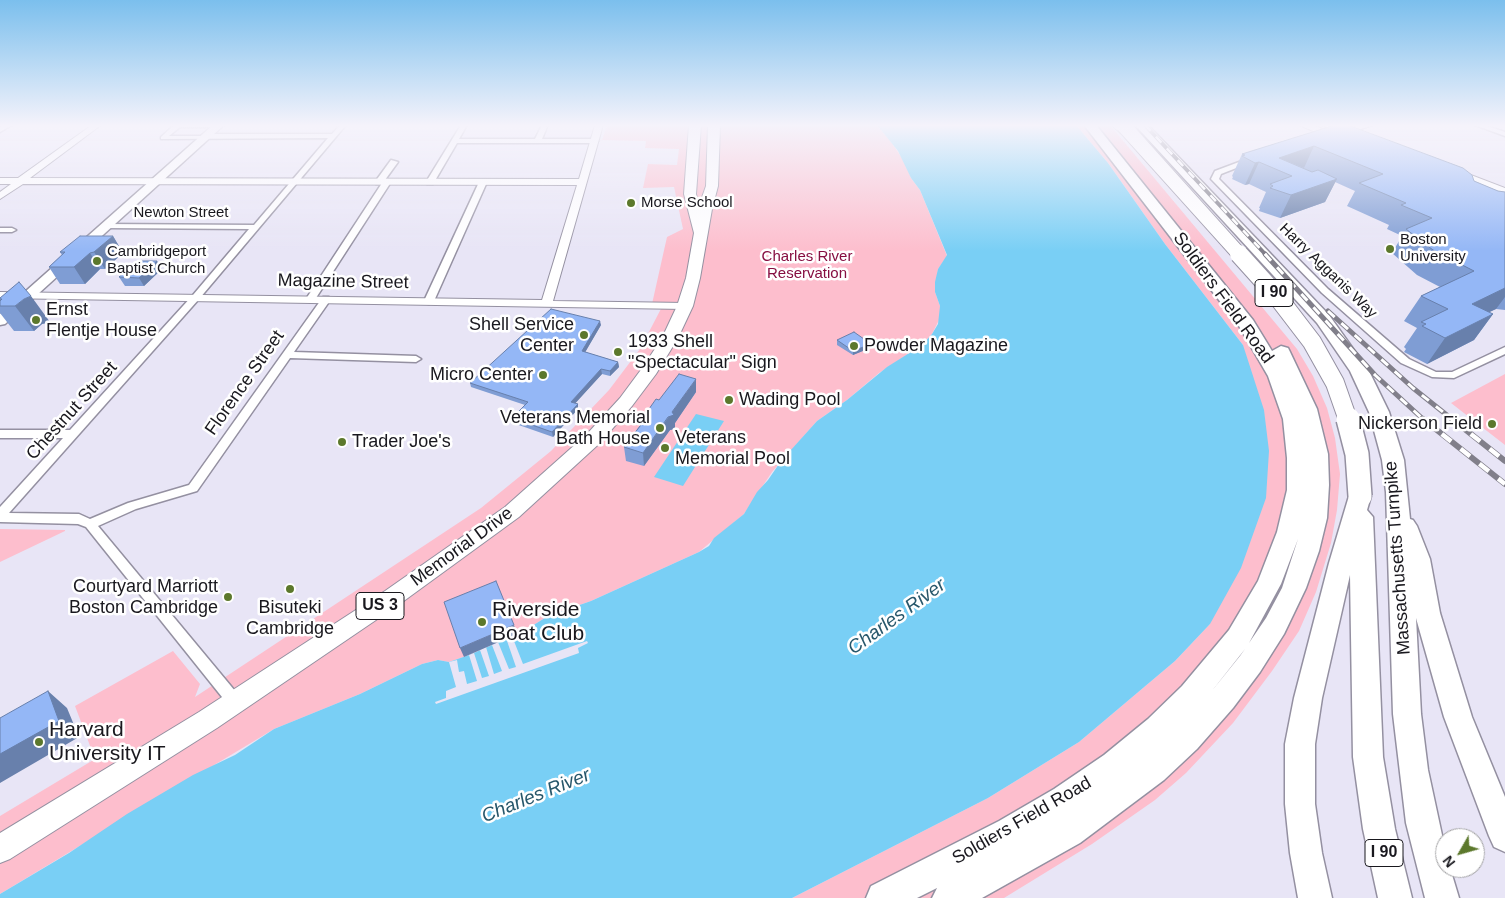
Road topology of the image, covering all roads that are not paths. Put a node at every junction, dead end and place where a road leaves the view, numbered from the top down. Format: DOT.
graph roads {
  1 [pos="40,167"];
  2 [pos="172,167"];
  3 [pos="307,167"];
  4 [pos="391,167"];
  5 [pos="439,167"];
  6 [pos="588,167"];
  7 [pos="693,167"];
  8 [pos="703,167"];
  9 [pos="712,167"];
  10 [pos="724,167"];
  11 [pos="1123,167"];
  12 [pos="1134,167"];
  13 [pos="1160,167"];
  14 [pos="1182,167"];
  15 [pos="1236,167"];
  16 [pos="1442,167"];
  17 [pos="1445,180"];
  18 [pos="0,181"];
  19 [pos="21,181"];
  20 [pos="157,181"];
  21 [pos="294,181"];
  22 [pos="383,182"];
  23 [pos="430,182"];
  24 [pos="483,182"];
  25 [pos="584,182"];
  26 [pos="1505,192"];
  27 [pos="0,196"];
  28 [pos="1505,204"];
  29 [pos="705,209"];
  30 [pos="107,226"];
  31 [pos="256,227"];
  32 [pos="0,230"];
  33 [pos="12,230"];
  34 [pos="701,237"];
  35 [pos="0,295"];
  36 [pos="31,295"];
  37 [pos="196,297"];
  38 [pos="311,299"];
  39 [pos="326,299"];
  40 [pos="429,301"];
  41 [pos="547,302"];
  42 [pos="685,306"];
  43 [pos="0,321"];
  44 [pos="1505,350"];
  45 [pos="287,355"];
  46 [pos="416,359"];
  47 [pos="0,434"];
  48 [pos="74,434"];
  49 [pos="1360,496"];
  50 [pos="1399,510"];
  51 [pos="0,516"];
  52 [pos="90,524"];
  53 [pos="235,702"];
  54 [pos="1505,836"];
  55 [pos="0,848"];
  56 [pos="883,898"];
  57 [pos="949,898"];
  58 [pos="1315,898"];
  59 [pos="1395,898"];
  60 [pos="1442,898"];
  1 -- 19 [label="street"];
  2 -- 20 [label="main road"];
  3 -- 21 [label="street, Chestnut Street"];
  4 -- 22 [label="street"];
  5 -- 23 [label="street"];
  6 -- 25 [label="street"];
  7 -- 34 [label="highway"];
  8 -- 29 [label="highway, Memorial Drive / US 3"];
  9 -- 29 [label="highway, Memorial Drive / US 3"];
  10 -- 34 [label="highway"];
  11 -- 56 [label="highway, Soldiers Field Road"];
  12 -- 57 [label="highway, Soldiers Field Road"];
  13 -- 49 [label="highway, Massachusetts Turnpike / I 90, bridge"];
  14 -- 50 [label="highway, Massachusetts Turnpike / I 90"];
  15 -- 44 [label="street, Harry Agganis Way"];
  16 -- 26 [label="main road"];
  17 -- 28 [label="main road"];
  18 -- 19 [label="street"];
  19 -- 20 [label="street"];
  19 -- 27 [label="street"];
  20 -- 21 [label="street"];
  20 -- 30 [label="main road"];
  21 -- 22 [label="street"];
  21 -- 31 [label="street, Chestnut Street"];
  22 -- 23 [label="street"];
  22 -- 38 [label="street"];
  23 -- 24 [label="street"];
  24 -- 25 [label="street"];
  24 -- 40 [label="street"];
  25 -- 41 [label="street"];
  29 -- 34 [label="highway, Memorial Drive / US 3"];
  30 -- 31 [label="street, Newton Street"];
  30 -- 36 [label="main road"];
  31 -- 37 [label="street, Chestnut Street"];
  32 -- 33 [label="street"];
  34 -- 42 [label="highway, Memorial Drive / US 3"];
  35 -- 36 [label="street, Magazine Street"];
  36 -- 37 [label="street, Magazine Street"];
  36 -- 43 [label="main road"];
  37 -- 38 [label="street, Magazine Street"];
  37 -- 48 [label="street, Chestnut Street"];
  38 -- 39 [label="street, Magazine Street"];
  39 -- 40 [label="street, Magazine Street"];
  39 -- 45 [label="street, Florence Street"];
  40 -- 41 [label="street, Magazine Street"];
  41 -- 42 [label="street, Magazine Street"];
  42 -- 53 [label="highway, Memorial Drive / US 3"];
  45 -- 46 [label="street"];
  45 -- 52 [label="street, Florence Street"];
  47 -- 48 [label="street"];
  48 -- 51 [label="street, Chestnut Street"];
  49 -- 58 [label="highway"];
  49 -- 59 [label="highway, Massachusetts Turnpike / I 90"];
  50 -- 54 [label="highway"];
  50 -- 60 [label="highway, Massachusetts Turnpike / I 90"];
  51 -- 52 [label="street"];
  52 -- 53 [label="street"];
  53 -- 55 [label="highway, Memorial Drive / US 3"];
}
